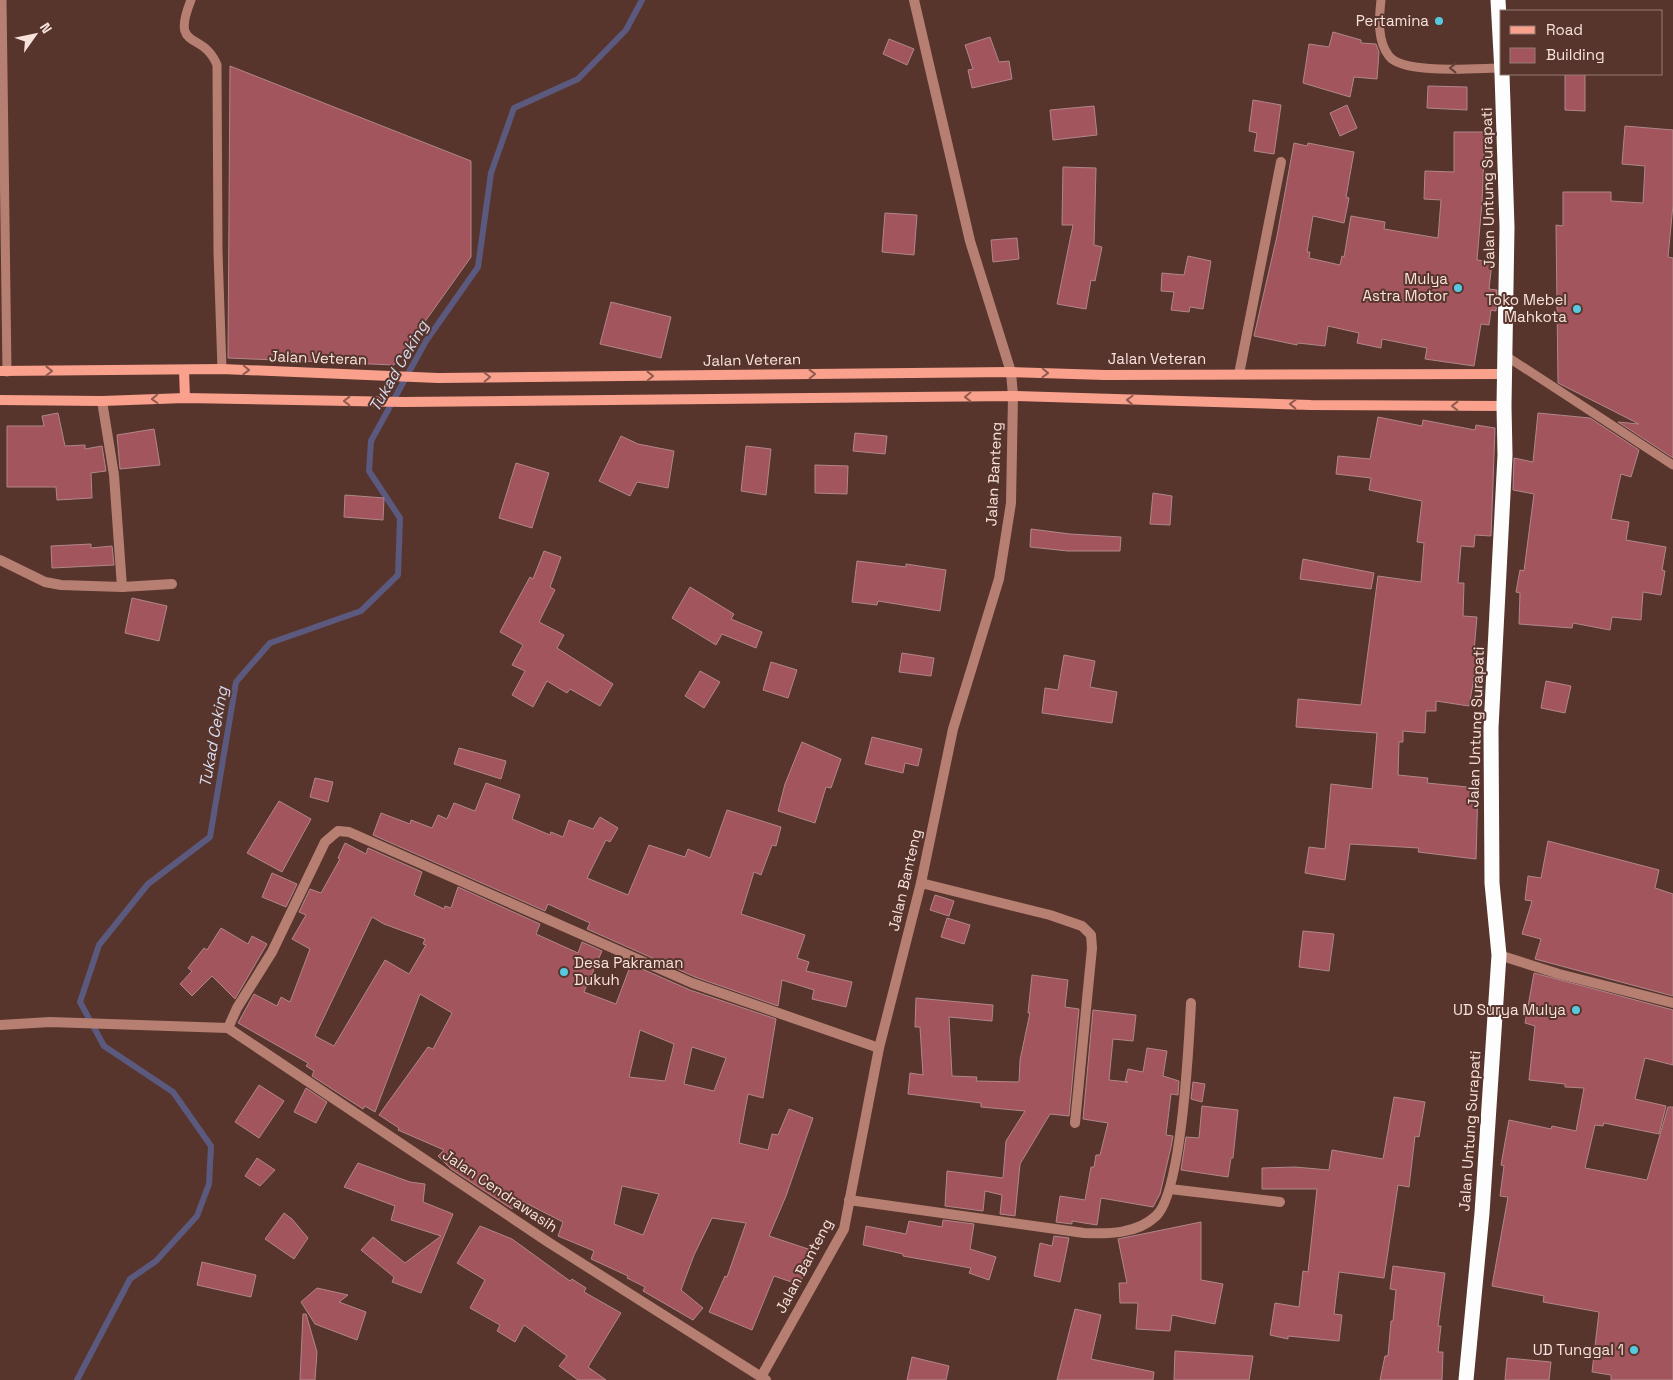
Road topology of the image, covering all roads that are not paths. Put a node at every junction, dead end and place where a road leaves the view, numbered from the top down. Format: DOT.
graph roads {
  1 [pos="2,0"];
  2 [pos="191,0"];
  3 [pos="914,0"];
  4 [pos="1381,0"];
  5 [pos="1498,0"];
  6 [pos="1500,34"];
  7 [pos="1500,68"];
  8 [pos="1502,75"];
  9 [pos="1281,162"];
  10 [pos="1506,356"];
  11 [pos="222,369"];
  12 [pos="184,370"];
  13 [pos="4,372"];
  14 [pos="1011,372"];
  15 [pos="1239,374"];
  16 [pos="1505,374"];
  17 [pos="1013,396"];
  18 [pos="185,398"];
  19 [pos="0,400"];
  20 [pos="102,401"];
  21 [pos="1504,406"];
  22 [pos="1673,465"];
  23 [pos="0,560"];
  24 [pos="172,584"];
  25 [pos="122,587"];
  26 [pos="921,883"];
  27 [pos="1499,956"];
  28 [pos="1191,1003"];
  29 [pos="1673,1003"];
  30 [pos="230,1023"];
  31 [pos="0,1025"];
  32 [pos="879,1048"];
  33 [pos="1075,1123"];
  34 [pos="1170,1189"];
  35 [pos="849,1200"];
  36 [pos="1280,1202"];
  37 [pos="764,1379"];
  38 [pos="1466,1380"];
  1 -- 13 [label="lane"];
  2 -- 11 [label="lane"];
  3 -- 14 [label="street, Jalan Banteng"];
  7 -- 4 [label="lane, one-way"];
  5 -- 6 [label="highway, Jalan Untung Surapati"];
  8 -- 10 [label="highway, Jalan Untung Surapati"];
  9 -- 15 [label="street"];
  10 -- 16 [label="highway, Jalan Untung Surapati"];
  10 -- 22 [label="lane"];
  11 -- 12 [label="main road, Jalan Veteran"];
  11 -- 14 [label="main road, Jalan Veteran, one-way"];
  13 -- 12 [label="main road, Jalan Veteran, one-way"];
  12 -- 18 [label="main road"];
  14 -- 15 [label="main road, Jalan Veteran, one-way"];
  14 -- 17 [label="street, Jalan Banteng"];
  15 -- 16 [label="main road, Jalan Veteran"];
  16 -- 21 [label="highway, Jalan Untung Surapati"];
  17 -- 18 [label="main road, one-way"];
  21 -- 17 [label="main road, one-way"];
  17 -- 26 [label="street, Jalan Banteng"];
  18 -- 20 [label="main road, one-way"];
  19 -- 20 [label="main road"];
  20 -- 25 [label="street"];
  21 -- 27 [label="highway, Jalan Untung Surapati"];
  23 -- 25 [label="street"];
  24 -- 25 [label="street"];
  26 -- 32 [label="street, Jalan Banteng"];
  26 -- 33 [label="street"];
  27 -- 29 [label="street"];
  27 -- 38 [label="highway, Jalan Untung Surapati"];
  28 -- 34 [label="street"];
  30 -- 31 [label="street"];
  30 -- 32 [label="street"];
  30 -- 37 [label="street, Jalan Cendrawasih"];
  32 -- 35 [label="street, Jalan Banteng"];
  34 -- 35 [label="street"];
  34 -- 36 [label="street"];
  35 -- 37 [label="street, Jalan Banteng"];
}
